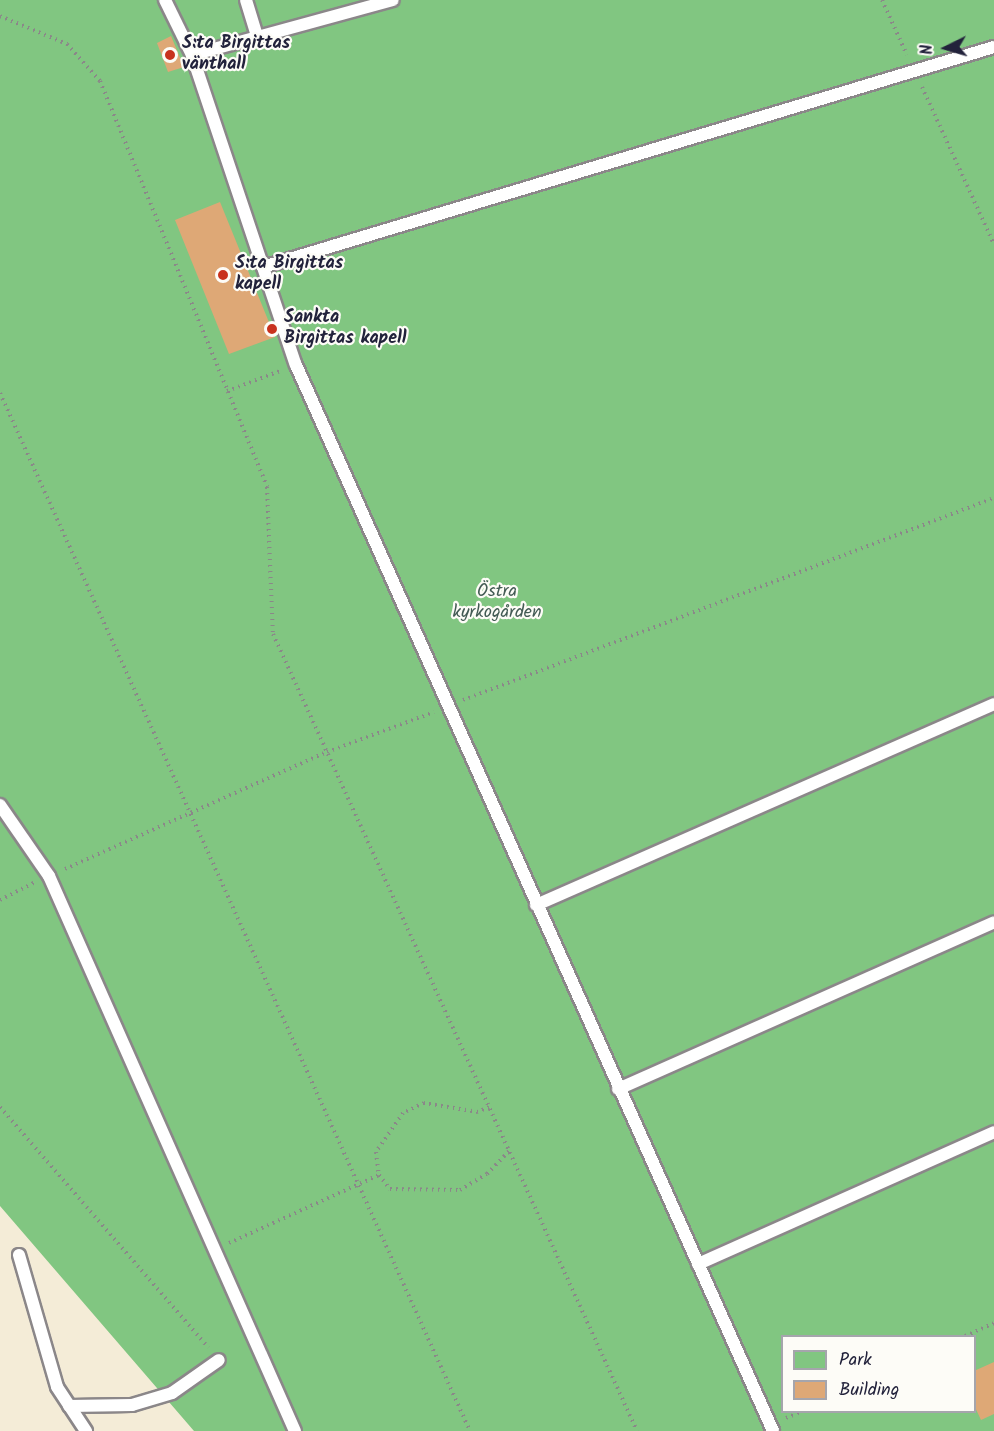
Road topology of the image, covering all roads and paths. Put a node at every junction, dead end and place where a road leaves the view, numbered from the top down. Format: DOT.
graph roads {
  1 [pos="165,0"];
  2 [pos="246,0"];
  3 [pos="393,0"];
  4 [pos="882,0"];
  5 [pos="0,16"];
  6 [pos="257,37"];
  7 [pos="994,47"];
  8 [pos="192,55"];
  9 [pos="914,71"];
  10 [pos="994,244"];
  11 [pos="262,267"];
  12 [pos="290,367"];
  13 [pos="227,391"];
  14 [pos="0,393"];
  15 [pos="994,498"];
  16 [pos="994,704"];
  17 [pos="451,705"];
  18 [pos="327,752"];
  19 [pos="0,805"];
  20 [pos="194,812"];
  21 [pos="50,876"];
  22 [pos="0,900"];
  23 [pos="536,905"];
  24 [pos="994,922"];
  25 [pos="618,1089"];
  26 [pos="0,1107"];
  27 [pos="489,1107"];
  28 [pos="994,1132"];
  29 [pos="509,1151"];
  30 [pos="379,1175"];
  31 [pos="360,1184"];
  32 [pos="215,1249"];
  33 [pos="19,1255"];
  34 [pos="698,1264"];
  35 [pos="994,1323"];
  36 [pos="967,1335"];
  37 [pos="204,1343"];
  38 [pos="219,1360"];
  39 [pos="69,1406"];
  40 [pos="86,1431"];
  41 [pos="295,1431"];
  42 [pos="470,1431"];
  43 [pos="637,1431"];
  44 [pos="773,1431"];
  1 -- 8 [label="lane"];
  2 -- 6 [label="lane"];
  3 -- 6 [label="lane"];
  4 -- 9 [label="path"];
  5 -- 13 [label="path"];
  6 -- 8 [label="lane"];
  7 -- 9 [label="lane"];
  8 -- 11 [label="lane"];
  9 -- 10 [label="path"];
  9 -- 11 [label="lane"];
  11 -- 12 [label="lane"];
  12 -- 13 [label="path"];
  12 -- 17 [label="lane"];
  13 -- 18 [label="path"];
  14 -- 20 [label="path"];
  15 -- 17 [label="path"];
  16 -- 23 [label="lane"];
  17 -- 18 [label="path"];
  17 -- 23 [label="lane"];
  18 -- 20 [label="path"];
  18 -- 27 [label="path"];
  19 -- 21 [label="lane"];
  20 -- 21 [label="path"];
  20 -- 31 [label="path"];
  21 -- 22 [label="path"];
  21 -- 32 [label="lane"];
  23 -- 25 [label="lane"];
  24 -- 25 [label="lane"];
  25 -- 34 [label="lane"];
  26 -- 37 [label="path"];
  27 -- 29 [label="path"];
  27 -- 30 [label="path"];
  28 -- 34 [label="lane"];
  29 -- 30 [label="path"];
  29 -- 43 [label="path"];
  30 -- 31 [label="path"];
  31 -- 32 [label="path"];
  31 -- 42 [label="path"];
  32 -- 41 [label="lane"];
  33 -- 39 [label="lane"];
  34 -- 44 [label="lane"];
  35 -- 36 [label="path"];
  38 -- 39 [label="lane"];
  39 -- 40 [label="lane"];
}
